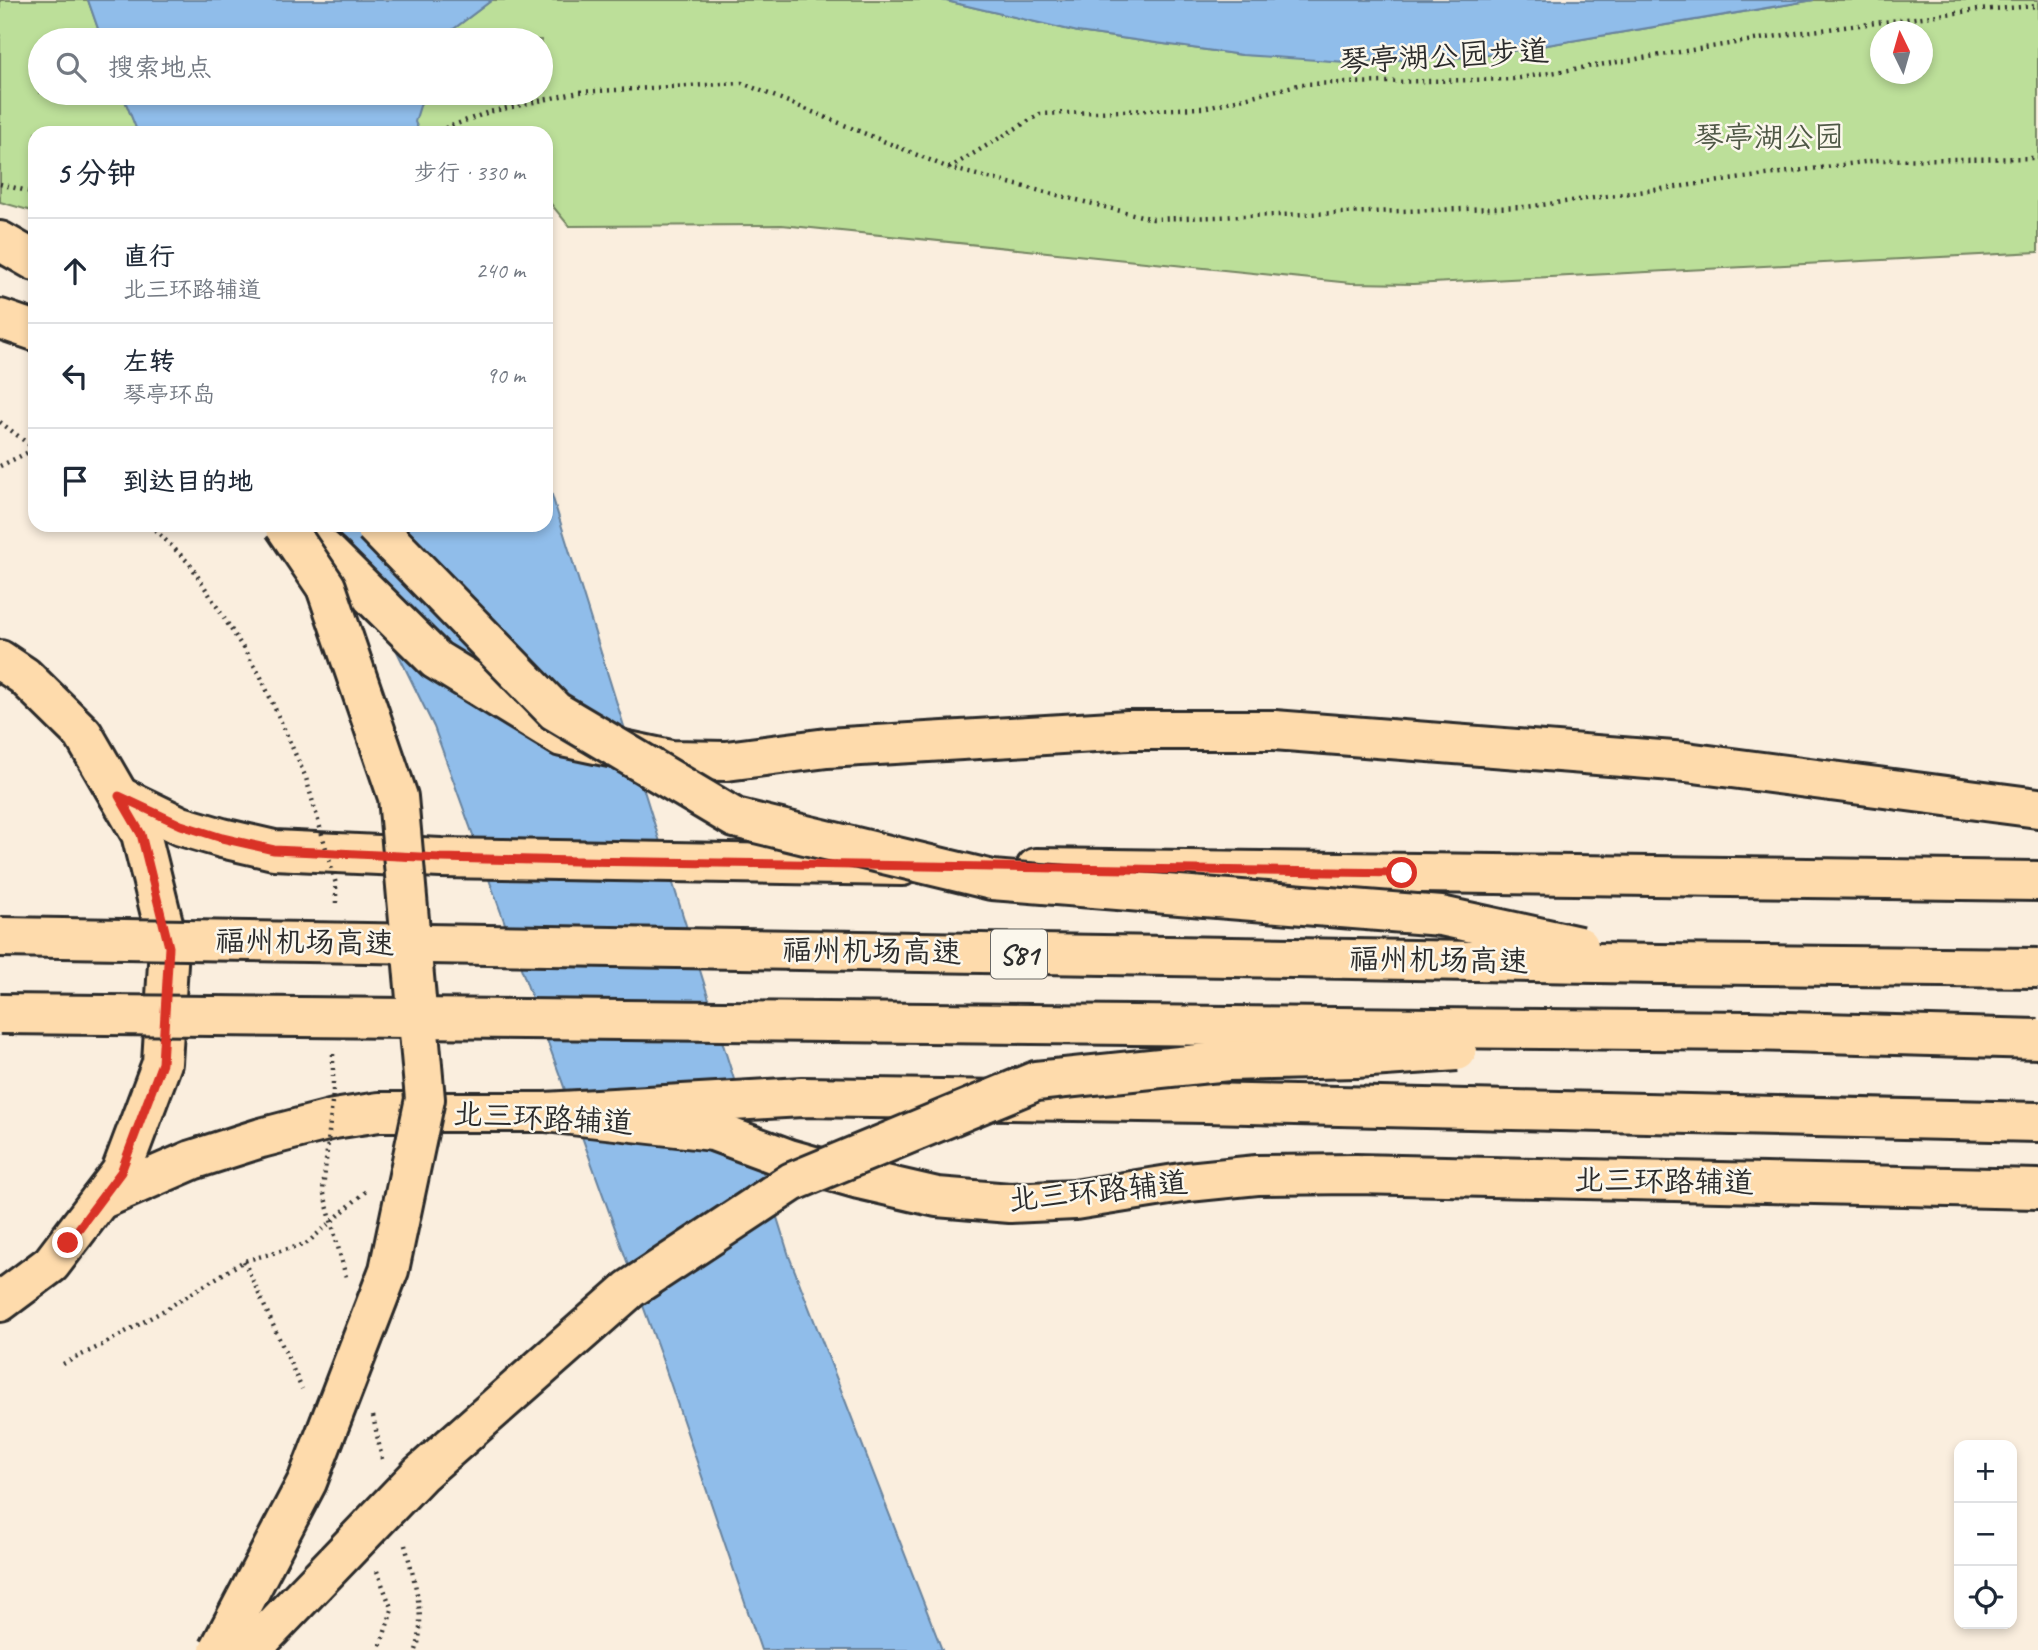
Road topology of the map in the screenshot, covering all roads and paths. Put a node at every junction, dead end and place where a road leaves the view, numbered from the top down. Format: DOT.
graph roads {
  1 [pos="2038,6"];
  2 [pos="553,98"];
  3 [pos="520,105"];
  4 [pos="451,126"];
  5 [pos="2038,158"];
  6 [pos="948,168"];
  7 [pos="0,184"];
  8 [pos="28,191"];
  9 [pos="0,241"];
  10 [pos="28,257"];
  11 [pos="0,319"];
  12 [pos="28,329"];
  13 [pos="0,422"];
  14 [pos="28,444"];
  15 [pos="28,452"];
  16 [pos="0,466"];
  17 [pos="157,532"];
  18 [pos="289,532"];
  19 [pos="304,532"];
  20 [pos="381,532"];
  21 [pos="0,660"];
  22 [pos="119,796"];
  23 [pos="2038,808"];
  24 [pos="2038,881"];
  25 [pos="335,912"];
  26 [pos="0,937"];
  27 [pos="1660,964"];
  28 [pos="2038,968"];
  29 [pos="0,1014"];
  30 [pos="1750,1031"];
  31 [pos="2038,1039"];
  32 [pos="333,1051"];
  33 [pos="545,1112"];
  34 [pos="2038,1122"];
  35 [pos="369,1189"];
  36 [pos="2038,1189"];
  37 [pos="100,1200"];
  38 [pos="347,1282"];
  39 [pos="0,1302"];
  40 [pos="63,1364"];
  41 [pos="371,1406"];
  42 [pos="382,1461"];
  43 [pos="404,1541"];
  44 [pos="219,1650"];
  45 [pos="251,1650"];
  46 [pos="416,1650"];
  1 -- 6 [label="path, 琴亭湖公园步道"];
  2 -- 6 [label="path"];
  3 -- 4 [label="path"];
  5 -- 6 [label="path"];
  7 -- 8 [label="path"];
  9 -- 10 [label="main road"];
  11 -- 12 [label="main road"];
  13 -- 14 [label="path"];
  15 -- 16 [label="path"];
  17 -- 25 [label="path, bridge"];
  18 -- 44 [label="main road, bridge"];
  19 -- 23 [label="main road, bridge"];
  20 -- 27 [label="main road, bridge"];
  21 -- 22 [label="main road"];
  22 -- 24 [label="main road"];
  22 -- 37 [label="main road"];
  26 -- 27 [label="main road, 福州机场高速 / S81, bridge"];
  27 -- 28 [label="main road, 福州机场高速 / S81, bridge"];
  29 -- 30 [label="main road, bridge"];
  30 -- 31 [label="main road, bridge"];
  30 -- 45 [label="main road, bridge"];
  32 -- 38 [label="path, bridge"];
  33 -- 34 [label="main road"];
  33 -- 36 [label="main road, 北三环路辅道"];
  33 -- 37 [label="main road, 北三环路辅道"];
  35 -- 40 [label="path"];
  37 -- 39 [label="main road"];
  41 -- 42 [label="path, bridge"];
  43 -- 46 [label="path, bridge"];
}
